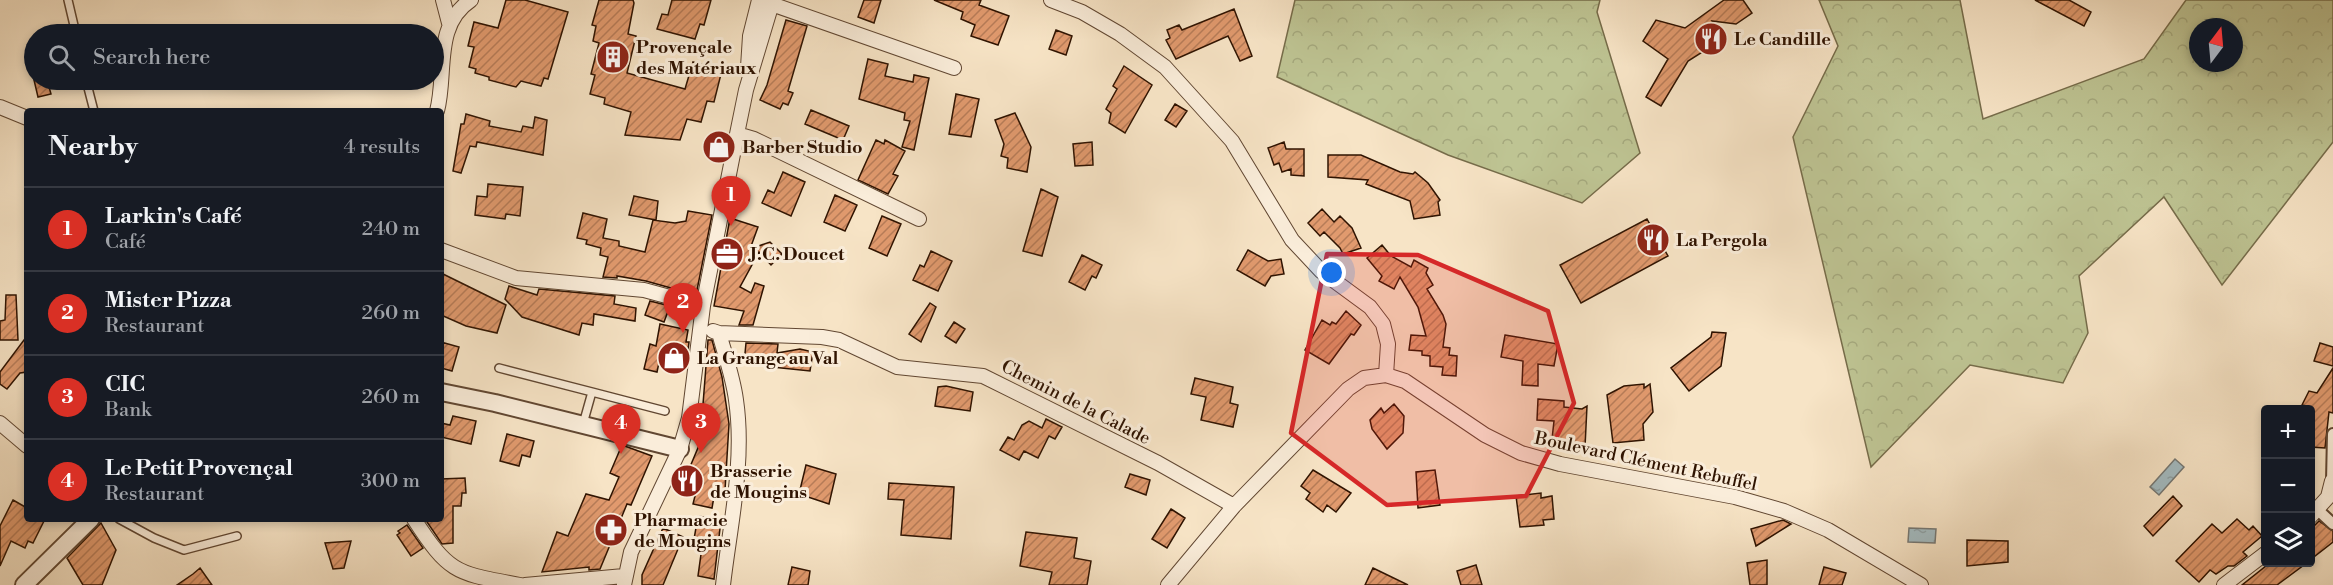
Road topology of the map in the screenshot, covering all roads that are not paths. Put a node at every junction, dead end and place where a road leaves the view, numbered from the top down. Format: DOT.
graph roads {
  1 [pos="68,0"];
  2 [pos="444,0"];
  3 [pos="471,0"];
  4 [pos="1051,0"];
  5 [pos="766,1"];
  6 [pos="449,23"];
  7 [pos="74,24"];
  8 [pos="444,47"];
  9 [pos="954,68"];
  10 [pos="89,90"];
  11 [pos="442,90"];
  12 [pos="0,107"];
  13 [pos="93,108"];
  14 [pos="438,108"];
  15 [pos="24,117"];
  16 [pos="737,134"];
  17 [pos="919,219"];
  18 [pos="444,251"];
  19 [pos="703,306"];
  20 [pos="699,326"];
  21 [pos="719,333"];
  22 [pos="499,368"];
  23 [pos="1386,375"];
  24 [pos="592,392"];
  25 [pos="444,393"];
  26 [pos="665,411"];
  27 [pos="0,423"];
  28 [pos="583,424"];
  29 [pos="2333,434"];
  30 [pos="24,443"];
  31 [pos="680,449"];
  32 [pos="2332,481"];
  33 [pos="1234,506"];
  34 [pos="2315,514"];
  35 [pos="88,522"];
  36 [pos="125,522"];
  37 [pos="416,522"];
  38 [pos="2333,524"];
  39 [pos="237,536"];
  40 [pos="2261,556"];
  41 [pos="624,581"];
  42 [pos="24,585"];
  43 [pos="520,585"];
  44 [pos="525,585"];
  45 [pos="723,585"];
  46 [pos="1168,585"];
  47 [pos="1921,585"];
  48 [pos="2224,585"];
  1 -- 7 [label="lane"];
  2 -- 6 [label="street"];
  3 -- 6 [label="street"];
  4 -- 23 [label="street"];
  5 -- 9 [label="street"];
  5 -- 16 [label="street"];
  6 -- 8 [label="street"];
  10 -- 13 [label="lane"];
  11 -- 14 [label="street"];
  12 -- 15 [label="street"];
  16 -- 17 [label="street"];
  16 -- 19 [label="street"];
  18 -- 19 [label="street"];
  19 -- 20 [label="street"];
  20 -- 21 [label="street"];
  20 -- 31 [label="street"];
  21 -- 33 [label="street, Chemin de la Calade"];
  21 -- 45 [label="street"];
  22 -- 24 [label="lane"];
  23 -- 33 [label="street"];
  23 -- 47 [label="street, Boulevard Clément Rebuffel"];
  24 -- 26 [label="lane"];
  24 -- 28 [label="lane"];
  25 -- 28 [label="street"];
  27 -- 30 [label="street"];
  28 -- 31 [label="street"];
  29 -- 32 [label="street"];
  31 -- 41 [label="street"];
  32 -- 34 [label="street"];
  33 -- 46 [label="street"];
  34 -- 38 [label="street"];
  35 -- 42 [label="street"];
  36 -- 39 [label="lane"];
  37 -- 43 [label="street"];
  40 -- 48 [label="street"];
  41 -- 44 [label="street"];
}
